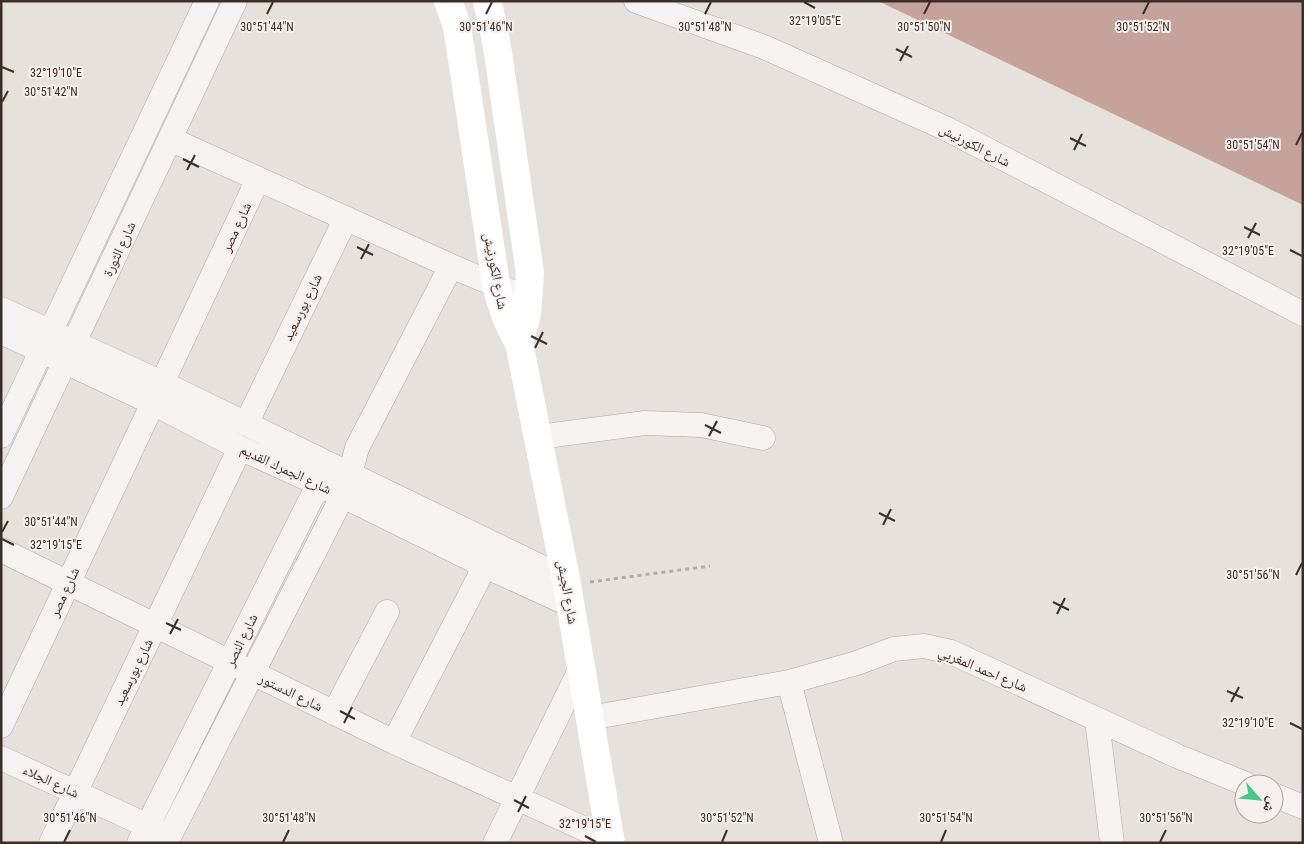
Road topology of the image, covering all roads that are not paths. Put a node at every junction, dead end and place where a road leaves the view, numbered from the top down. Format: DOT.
graph roads {
  1 [pos="207,1"];
  2 [pos="235,1"];
  3 [pos="448,1"];
  4 [pos="487,1"];
  5 [pos="636,1"];
  6 [pos="170,140"];
  7 [pos="258,179"];
  8 [pos="346,218"];
  9 [pos="451,266"];
  10 [pos="496,284"];
  11 [pos="530,299"];
  12 [pos="1,309"];
  13 [pos="1303,314"];
  14 [pos="1,332"];
  15 [pos="46,341"];
  16 [pos="519,343"];
  17 [pos="70,352"];
  18 [pos="157,393"];
  19 [pos="246,424"];
  20 [pos="1,436"];
  21 [pos="538,437"];
  22 [pos="763,438"];
  23 [pos="240,448"];
  24 [pos="338,481"];
  25 [pos="1,497"];
  26 [pos="1,550"];
  27 [pos="485,566"];
  28 [pos="68,582"];
  29 [pos="568,590"];
  30 [pos="387,612"];
  31 [pos="155,625"];
  32 [pos="230,662"];
  33 [pos="581,668"];
  34 [pos="252,673"];
  35 [pos="789,682"];
  36 [pos="334,713"];
  37 [pos="590,718"];
  38 [pos="1097,720"];
  39 [pos="1,726"];
  40 [pos="394,742"];
  41 [pos="1,758"];
  42 [pos="1234,779"];
  43 [pos="75,792"];
  44 [pos="516,799"];
  45 [pos="1284,799"];
  46 [pos="1303,807"];
  47 [pos="143,834"];
  48 [pos="173,841"];
  49 [pos="611,842"];
  50 [pos="51,843"];
  51 [pos="495,843"];
  52 [pos="831,843"];
  53 [pos="1112,843"];
  1 -- 15 [label="street, شارع الثورة"];
  2 -- 6 [label="street, شارع الثورة"];
  3 -- 10 [label="main road, شارع الكورنيش"];
  4 -- 11 [label="main road, شارع الكورنيش"];
  5 -- 13 [label="street, شارع الكورنيش"];
  6 -- 7 [label="street"];
  6 -- 17 [label="street, شارع الثورة"];
  7 -- 8 [label="street"];
  7 -- 18 [label="street, شارع مصر"];
  8 -- 9 [label="street"];
  8 -- 19 [label="street, شارع بورسعيد"];
  9 -- 10 [label="street"];
  9 -- 24 [label="street, شارع النصر"];
  10 -- 11 [label="street"];
  10 -- 16 [label="main road, شارع الكورنيش"];
  11 -- 16 [label="main road, شارع الكورنيش"];
  12 -- 15 [label="street, شارع الجمرك القديم"];
  14 -- 15 [label="street, شارع الجمرك القديم"];
  15 -- 17 [label="street, شارع الجمرك القديم"];
  15 -- 20 [label="street, شارع الثورة"];
  16 -- 21 [label="main road, شارع الجيش"];
  17 -- 18 [label="street, شارع الجمرك القديم"];
  17 -- 25 [label="street, شارع الثورة"];
  18 -- 19 [label="street, شارع الجمرك القديم"];
  18 -- 23 [label="street, شارع الجمرك القديم"];
  18 -- 28 [label="street, شارع مصر"];
  19 -- 24 [label="street, شارع الجمرك القديم"];
  21 -- 22 [label="street"];
  21 -- 29 [label="main road, شارع الجيش"];
  23 -- 24 [label="street, شارع الجمرك القديم"];
  23 -- 31 [label="street, شارع بورسعيد"];
  24 -- 27 [label="street, شارع الجمرك القديم"];
  24 -- 29 [label="street, شارع الجمرك القديم"];
  24 -- 32 [label="street, شارع النصر"];
  24 -- 34 [label="street, شارع النصر"];
  26 -- 28 [label="street, شارع الدستور"];
  27 -- 29 [label="street, شارع الجمرك القديم"];
  27 -- 40 [label="street"];
  28 -- 31 [label="street, شارع الدستور"];
  28 -- 39 [label="street, شارع مصر"];
  29 -- 33 [label="main road, شارع الجيش"];
  30 -- 36 [label="street"];
  31 -- 32 [label="street, شارع الدستور"];
  31 -- 43 [label="street, شارع بورسعيد"];
  32 -- 34 [label="street, شارع الدستور"];
  32 -- 47 [label="street, شارع النصر"];
  33 -- 37 [label="main road, شارع الجيش"];
  33 -- 44 [label="street"];
  34 -- 36 [label="street, شارع الدستور"];
  34 -- 48 [label="street, شارع النصر"];
  35 -- 37 [label="street, شارع احمد المغربي"];
  35 -- 38 [label="street, شارع احمد المغربي"];
  35 -- 52 [label="street"];
  36 -- 40 [label="street, شارع الدستور"];
  37 -- 49 [label="main road, شارع الجيش"];
  38 -- 42 [label="street, شارع احمد المغربي"];
  38 -- 53 [label="street"];
  40 -- 44 [label="street, شارع الدستور"];
  41 -- 43 [label="street, شارع الجلاء"];
  43 -- 47 [label="street, شارع الجلاء"];
  43 -- 50 [label="street, شارع بورسعيد"];
  44 -- 49 [label="street, شارع الدستور"];
  44 -- 51 [label="street"];
  45 -- 46 [label="street"];
  47 -- 48 [label="street, شارع الجلاء"];
}
